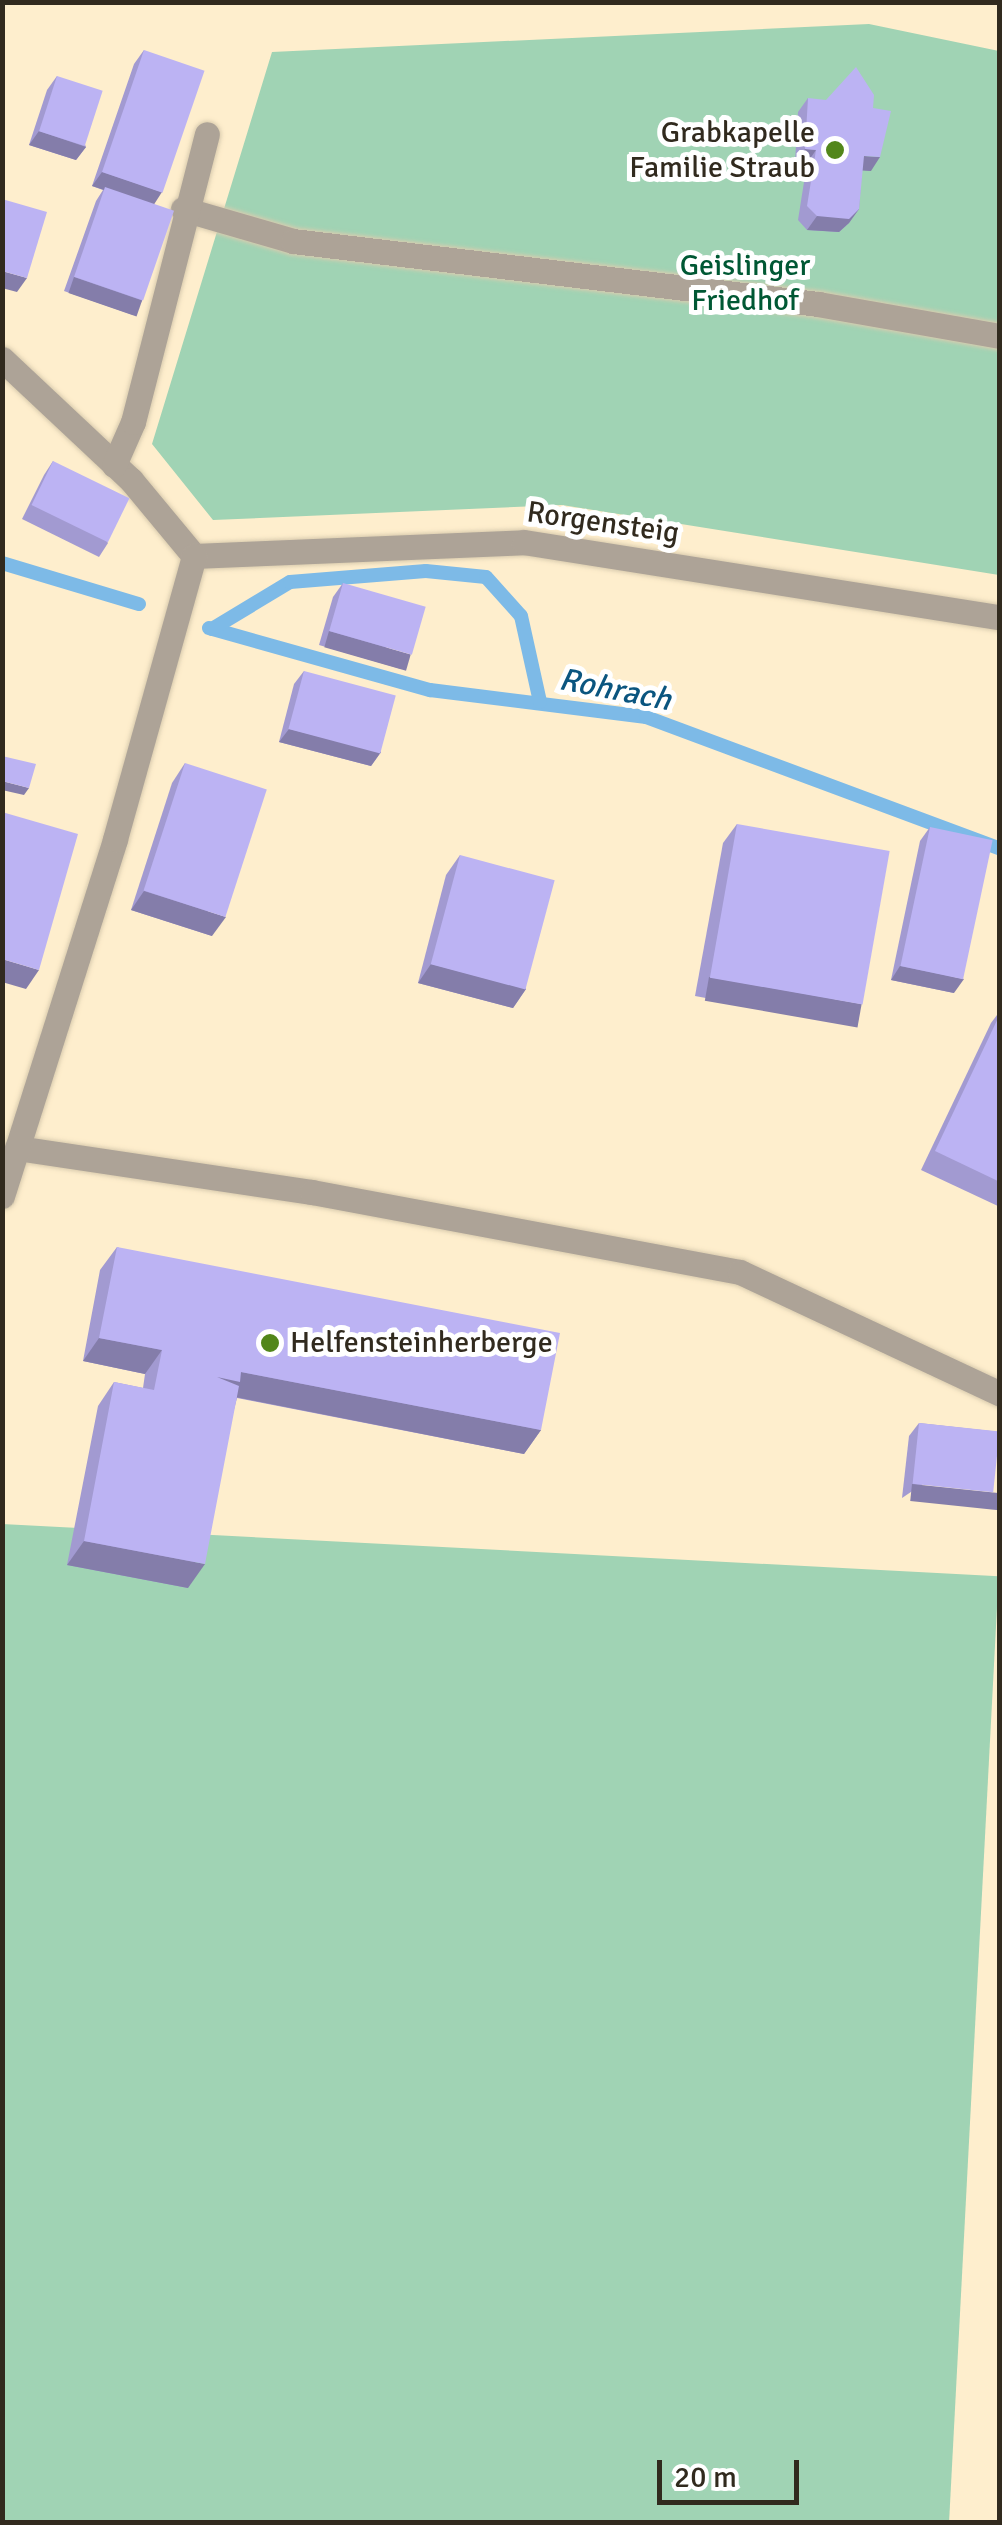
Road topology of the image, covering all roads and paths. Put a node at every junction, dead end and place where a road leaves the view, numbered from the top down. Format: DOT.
graph roads {
  1 [pos="207,134"];
  2 [pos="184,209"];
  3 [pos="1000,336"];
  4 [pos="2,358"];
  5 [pos="114,464"];
  6 [pos="194,556"];
  7 [pos="1000,617"];
  8 [pos="18,1148"];
  9 [pos="2,1196"];
  10 [pos="1000,1394"];
  1 -- 2 [label="street"];
  2 -- 3 [label="street"];
  2 -- 5 [label="street"];
  4 -- 5 [label="street"];
  5 -- 6 [label="street"];
  6 -- 7 [label="street, Rorgensteig"];
  6 -- 8 [label="street"];
  8 -- 9 [label="street"];
  8 -- 10 [label="street"];
}
